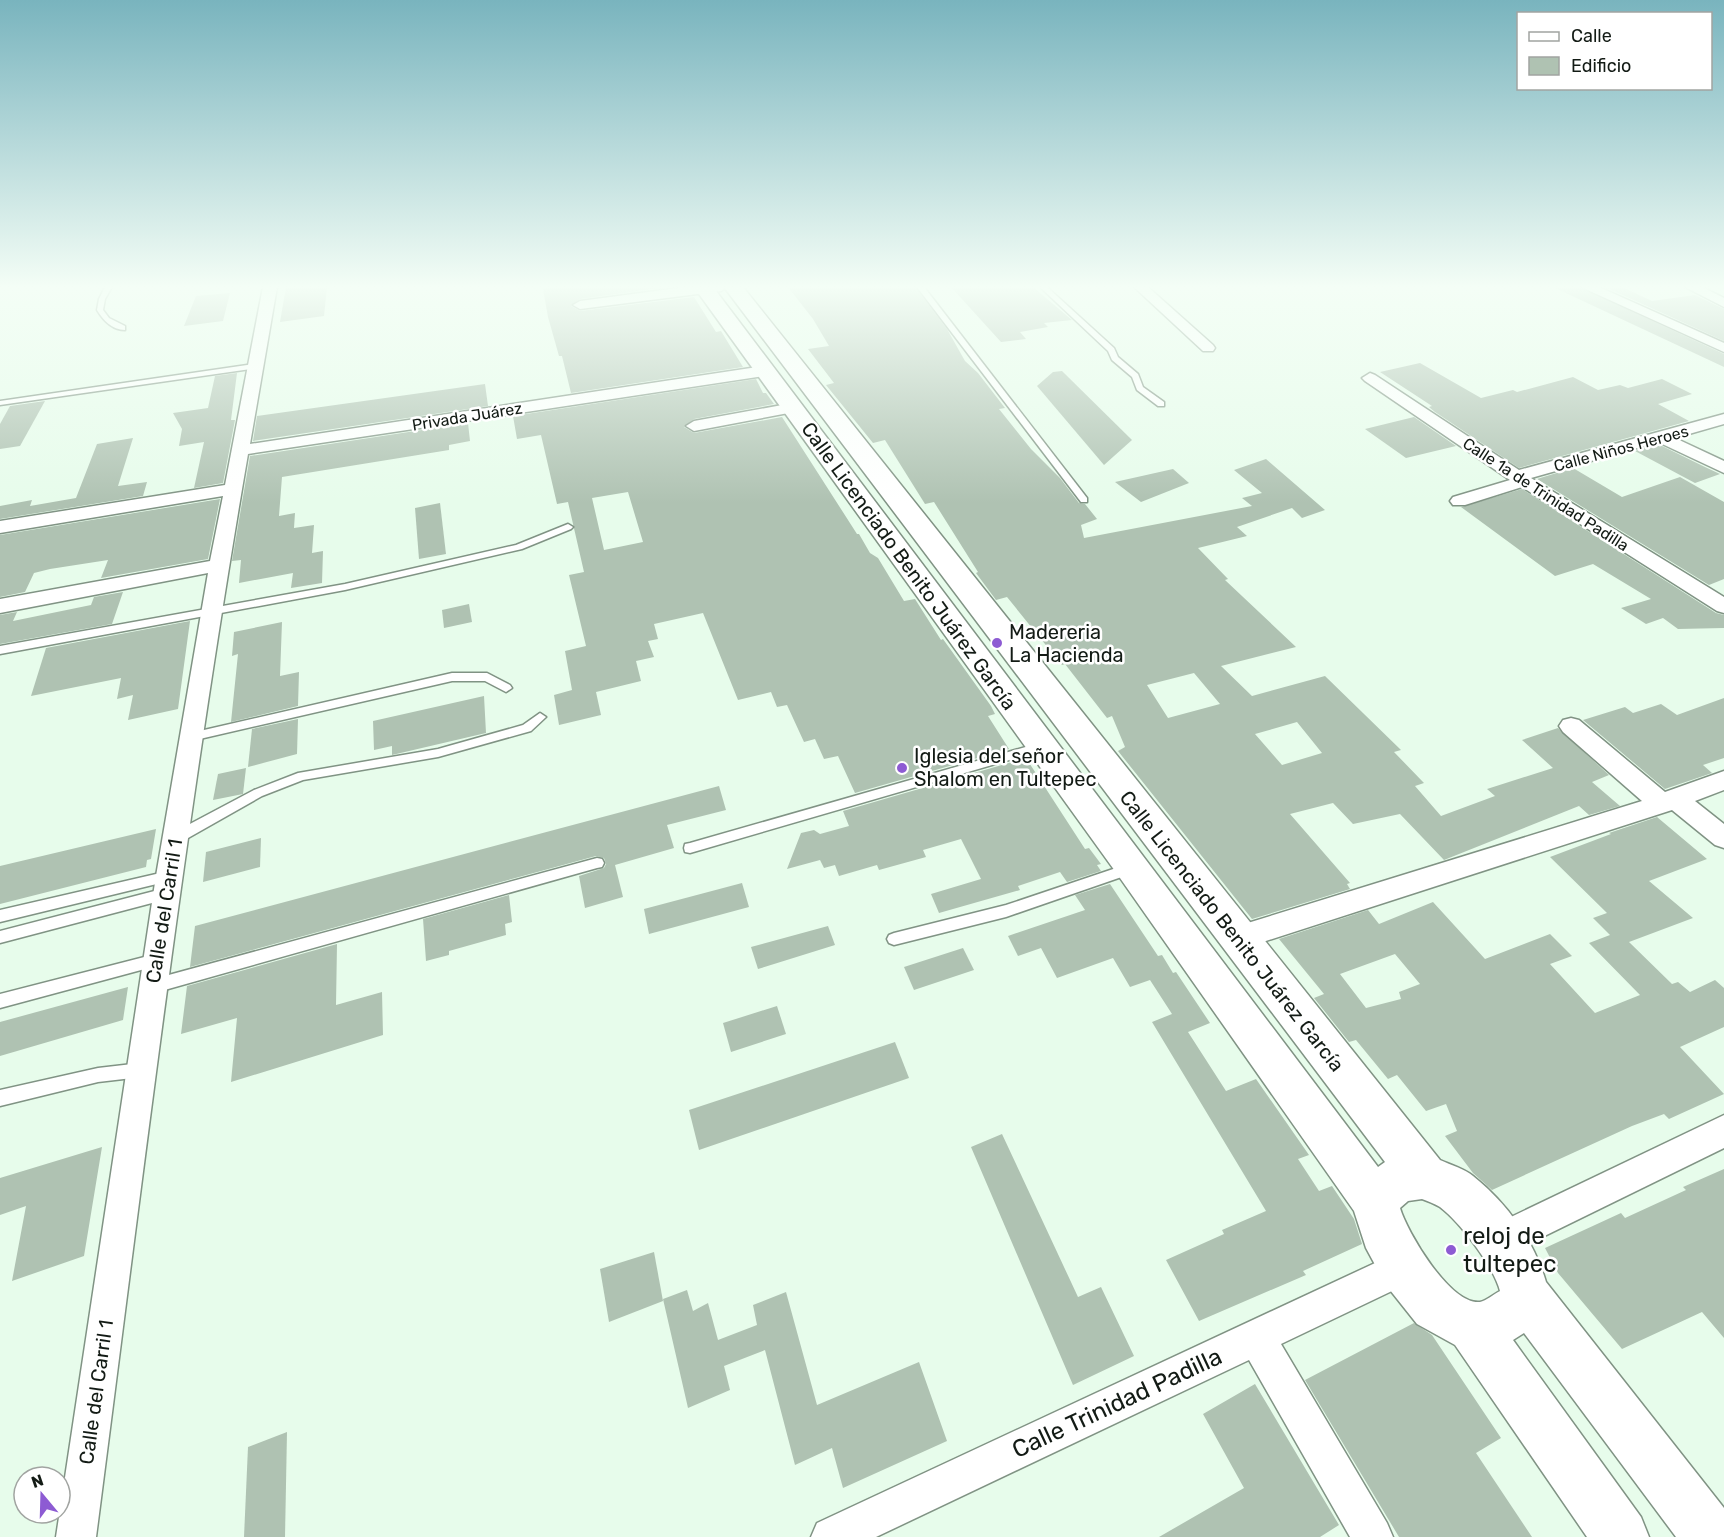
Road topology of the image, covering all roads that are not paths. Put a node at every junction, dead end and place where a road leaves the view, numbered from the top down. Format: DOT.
graph roads {
  1 [pos="255,359"];
  2 [pos="757,359"];
  3 [pos="769,359"];
  4 [pos="975,359"];
  5 [pos="1117,359"];
  6 [pos="254,366"];
  7 [pos="764,371"];
  8 [pos="1370,378"];
  9 [pos="0,403"];
  10 [pos="1161,404"];
  11 [pos="793,408"];
  12 [pos="1724,419"];
  13 [pos="694,426"];
  14 [pos="1662,438"];
  15 [pos="241,450"];
  16 [pos="1724,468"];
  17 [pos="1521,479"];
  18 [pos="232,489"];
  19 [pos="1084,500"];
  20 [pos="1459,501"];
  21 [pos="0,527"];
  22 [pos="568,527"];
  23 [pos="219,565"];
  24 [pos="0,606"];
  25 [pos="1724,606"];
  26 [pos="211,610"];
  27 [pos="972,624"];
  28 [pos="0,650"];
  29 [pos="506,688"];
  30 [pos="540,717"];
  31 [pos="1571,726"];
  32 [pos="191,737"];
  33 [pos="1043,746"];
  34 [pos="1724,780"];
  35 [pos="1668,801"];
  36 [pos="175,838"];
  37 [pos="1724,838"];
  38 [pos="690,848"];
  39 [pos="597,862"];
  40 [pos="1133,868"];
  41 [pos="167,885"];
  42 [pos="0,916"];
  43 [pos="0,937"];
  44 [pos="1238,938"];
  45 [pos="894,939"];
  46 [pos="154,973"];
  47 [pos="0,1001"];
  48 [pos="141,1070"];
  49 [pos="0,1098"];
  50 [pos="1724,1131"];
  51 [pos="1424,1176"];
  52 [pos="1374,1200"];
  53 [pos="1500,1240"];
  54 [pos="1403,1268"];
  55 [pos="1526,1295"];
  56 [pos="1473,1327"];
  57 [pos="1257,1338"];
  58 [pos="76,1537"];
  59 [pos="831,1537"];
  60 [pos="1373,1537"];
  61 [pos="1621,1537"];
  62 [pos="1711,1537"];
  1 -- 6 [label="street, Calle del Carril 1"];
  2 -- 7 [label="street, Calle Licenciado Benito Juárez García"];
  3 -- 27 [label="street, Calle Licenciado Benito Juárez García"];
  4 -- 19 [label="lane"];
  5 -- 10 [label="lane"];
  6 -- 9 [label="lane"];
  6 -- 15 [label="street, Calle del Carril 1"];
  7 -- 11 [label="street, Calle Licenciado Benito Juárez García"];
  7 -- 15 [label="street, Privada Juárez"];
  8 -- 17 [label="street, Calle 1a de Trinidad Padilla"];
  11 -- 13 [label="street"];
  11 -- 27 [label="street, Calle Licenciado Benito Juárez García"];
  12 -- 14 [label="street, Calle Niños Heroes"];
  14 -- 16 [label="street"];
  14 -- 17 [label="street, Calle Niños Heroes"];
  15 -- 18 [label="street, Calle del Carril 1"];
  17 -- 20 [label="street, Calle Niños Heroes"];
  17 -- 25 [label="street, Calle 1a de Trinidad Padilla"];
  18 -- 21 [label="street"];
  18 -- 23 [label="street, Calle del Carril 1"];
  22 -- 26 [label="lane"];
  23 -- 24 [label="street"];
  23 -- 26 [label="street, Calle del Carril 1"];
  26 -- 28 [label="lane"];
  26 -- 32 [label="street, Calle del Carril 1"];
  27 -- 33 [label="street, Calle Licenciado Benito Juárez García"];
  27 -- 44 [label="street, Calle Licenciado Benito Juárez García"];
  29 -- 32 [label="lane"];
  30 -- 36 [label="lane"];
  31 -- 35 [label="street"];
  32 -- 36 [label="street, Calle del Carril 1"];
  33 -- 38 [label="lane"];
  33 -- 40 [label="street, Calle Licenciado Benito Juárez García"];
  34 -- 35 [label="street"];
  35 -- 37 [label="street"];
  35 -- 44 [label="street"];
  36 -- 41 [label="street, Calle del Carril 1"];
  39 -- 46 [label="lane"];
  40 -- 45 [label="lane"];
  40 -- 52 [label="street, Calle Licenciado Benito Juárez García"];
  41 -- 42 [label="lane"];
  41 -- 43 [label="lane"];
  41 -- 46 [label="street, Calle del Carril 1"];
  44 -- 51 [label="street, Calle Licenciado Benito Juárez García"];
  46 -- 47 [label="lane"];
  46 -- 48 [label="street, Calle del Carril 1"];
  48 -- 49 [label="lane"];
  48 -- 58 [label="street, Calle del Carril 1"];
  50 -- 53 [label="street"];
  51 -- 52 [label="street"];
  51 -- 53 [label="street, Calle Licenciado Benito Juárez García"];
  52 -- 54 [label="street, Calle Licenciado Benito Juárez García"];
  53 -- 55 [label="street, Calle Licenciado Benito Juárez García"];
  54 -- 56 [label="street, Calle Licenciado Benito Juárez García"];
  54 -- 57 [label="street, Calle Trinidad Padilla"];
  55 -- 56 [label="street"];
  55 -- 62 [label="street, Calle Licenciado Benito Juárez García"];
  56 -- 61 [label="street, Calle Licenciado Benito Juárez García"];
  57 -- 59 [label="street, Calle Trinidad Padilla"];
  57 -- 60 [label="street"];
}
